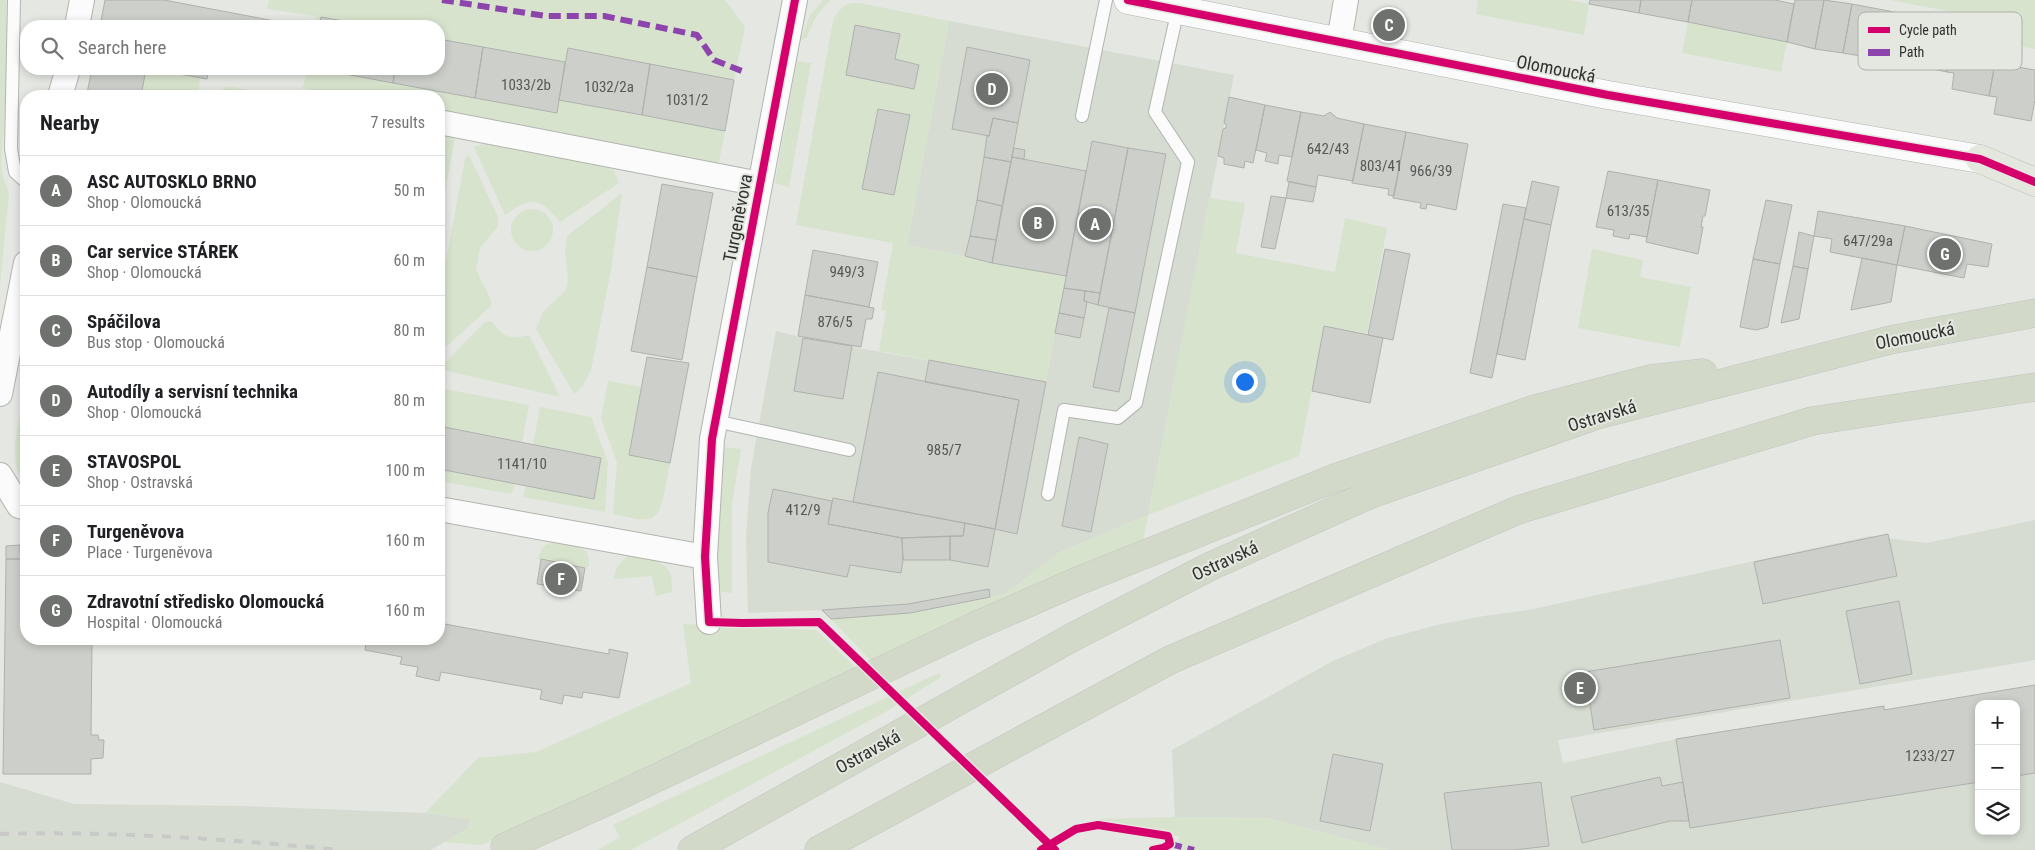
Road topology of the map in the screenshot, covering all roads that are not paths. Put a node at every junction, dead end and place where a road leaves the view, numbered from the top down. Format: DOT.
graph roads {
  1 [pos="14,0"];
  2 [pos="82,0"];
  3 [pos="796,0"];
  4 [pos="1106,0"];
  5 [pos="1128,0"];
  6 [pos="1346,0"];
  7 [pos="1178,9"];
  8 [pos="79,20"];
  9 [pos="1339,41"];
  10 [pos="66,75"];
  11 [pos="62,90"];
  12 [pos="1082,116"];
  13 [pos="445,123"];
  14 [pos="1980,159"];
  15 [pos="2035,167"];
  16 [pos="20,177"];
  17 [pos="2035,182"];
  18 [pos="760,184"];
  19 [pos="20,293"];
  20 [pos="2035,313"];
  21 [pos="1796,363"];
  22 [pos="2035,387"];
  23 [pos="0,394"];
  24 [pos="715,421"];
  25 [pos="849,450"];
  26 [pos="0,475"];
  27 [pos="1048,494"];
  28 [pos="20,506"];
  29 [pos="445,510"];
  30 [pos="705,557"];
  31 [pos="708,622"];
  32 [pos="505,847"];
  33 [pos="692,850"];
  34 [pos="818,850"];
  1 -- 16 [label="lane"];
  2 -- 8 [label="street"];
  3 -- 18 [label="street, Turgeněvova"];
  4 -- 12 [label="lane"];
  5 -- 7 [label="main road, Olomoucká"];
  6 -- 9 [label="street"];
  7 -- 9 [label="main road, Olomoucká"];
  7 -- 27 [label="lane"];
  9 -- 14 [label="main road, Olomoucká"];
  10 -- 11 [label="street"];
  13 -- 18 [label="street, Turgeněvova"];
  14 -- 15 [label="main road"];
  14 -- 17 [label="main road"];
  18 -- 24 [label="street, Turgeněvova"];
  19 -- 23 [label="street"];
  20 -- 21 [label="highway, Olomoucká"];
  21 -- 32 [label="highway"];
  21 -- 33 [label="highway, Ostravská"];
  22 -- 34 [label="highway"];
  24 -- 25 [label="lane"];
  24 -- 30 [label="street, Turgeněvova"];
  26 -- 28 [label="street"];
  29 -- 30 [label="street"];
  30 -- 31 [label="street, Turgeněvova"];
}
